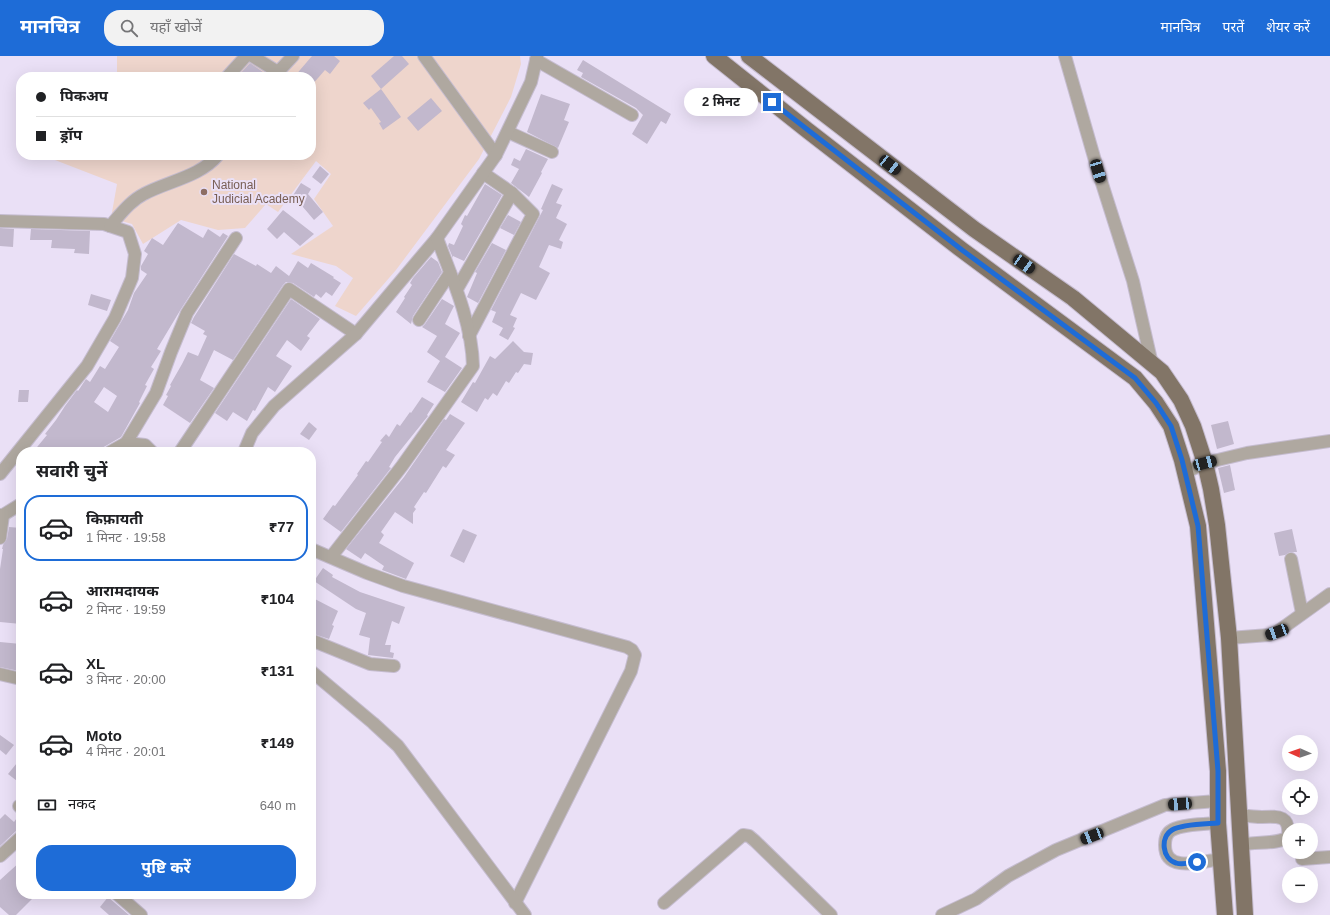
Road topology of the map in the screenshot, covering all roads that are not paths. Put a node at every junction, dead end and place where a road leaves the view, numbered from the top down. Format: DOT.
graph roads {
  1 [pos="246,56"];
  2 [pos="252,56"];
  3 [pos="293,56"];
  4 [pos="424,56"];
  5 [pos="714,56"];
  6 [pos="749,56"];
  7 [pos="1065,56"];
  8 [pos="536,58"];
  9 [pos="232,72"];
  10 [pos="632,115"];
  11 [pos="508,132"];
  12 [pos="552,152"];
  13 [pos="496,154"];
  14 [pos="214,160"];
  15 [pos="483,173"];
  16 [pos="512,193"];
  17 [pos="0,221"];
  18 [pos="110,226"];
  19 [pos="236,238"];
  20 [pos="437,238"];
  21 [pos="450,273"];
  22 [pos="456,288"];
  23 [pos="420,320"];
  24 [pos="356,334"];
  25 [pos="469,336"];
  26 [pos="1152,364"];
  27 [pos="1330,441"];
  28 [pos="126,443"];
  29 [pos="22,447"];
  30 [pos="119,447"];
  31 [pos="137,447"];
  32 [pos="183,447"];
  33 [pos="246,447"];
  34 [pos="16,454"];
  35 [pos="1205,463"];
  36 [pos="1185,473"];
  37 [pos="0,474"];
  38 [pos="16,507"];
  39 [pos="2,515"];
  40 [pos="0,538"];
  41 [pos="316,551"];
  42 [pos="331,558"];
  43 [pos="1291,559"];
  44 [pos="1330,594"];
  45 [pos="1302,613"];
  46 [pos="1229,638"];
  47 [pos="316,642"];
  48 [pos="394,666"];
  49 [pos="0,674"];
  50 [pos="316,675"];
  51 [pos="16,678"];
  52 [pos="1217,801"];
  53 [pos="1240,815"];
  54 [pos="1218,823"];
  55 [pos="16,842"];
  56 [pos="1241,845"];
  57 [pos="0,856"];
  58 [pos="1318,857"];
  59 [pos="1330,857"];
  60 [pos="1221,859"];
  61 [pos="123,899"];
  62 [pos="515,903"];
  63 [pos="664,903"];
  64 [pos="141,915"];
  65 [pos="525,915"];
  66 [pos="831,915"];
  67 [pos="942,915"];
  68 [pos="1225,915"];
  69 [pos="1245,915"];
  1 -- 9 [label="street"];
  2 -- 3 [label="street"];
  4 -- 13 [label="street"];
  5 -- 36 [label="main road"];
  6 -- 26 [label="main road"];
  7 -- 26 [label="street"];
  8 -- 10 [label="street"];
  8 -- 11 [label="street"];
  11 -- 12 [label="street"];
  11 -- 13 [label="street"];
  13 -- 15 [label="street"];
  14 -- 18 [label="street"];
  15 -- 16 [label="street"];
  15 -- 20 [label="street"];
  16 -- 22 [label="street"];
  16 -- 25 [label="street"];
  17 -- 18 [label="street"];
  18 -- 29 [label="street"];
  19 -- 28 [label="street"];
  20 -- 21 [label="street"];
  20 -- 24 [label="street"];
  21 -- 22 [label="street"];
  21 -- 23 [label="street"];
  22 -- 25 [label="street"];
  24 -- 32 [label="street"];
  24 -- 33 [label="street"];
  25 -- 42 [label="street"];
  26 -- 35 [label="main road"];
  27 -- 35 [label="street"];
  28 -- 30 [label="street"];
  28 -- 31 [label="street"];
  34 -- 37 [label="street"];
  35 -- 36 [label="street"];
  35 -- 46 [label="main road"];
  36 -- 52 [label="main road"];
  38 -- 39 [label="street"];
  39 -- 40 [label="street"];
  41 -- 42 [label="street"];
  42 -- 62 [label="street"];
  43 -- 45 [label="street"];
  44 -- 45 [label="street"];
  45 -- 46 [label="street"];
  46 -- 53 [label="main road"];
  47 -- 48 [label="street"];
  49 -- 51 [label="street"];
  50 -- 62 [label="street"];
  52 -- 54 [label="main road"];
  52 -- 67 [label="street"];
  53 -- 56 [label="main road"];
  53 -- 56 [label="street"];
  54 -- 60 [label="main road"];
  54 -- 60 [label="street"];
  55 -- 57 [label="street"];
  56 -- 69 [label="main road"];
  58 -- 59 [label="street"];
  60 -- 68 [label="main road"];
  61 -- 64 [label="street"];
  62 -- 65 [label="street"];
  63 -- 66 [label="street"];
}
